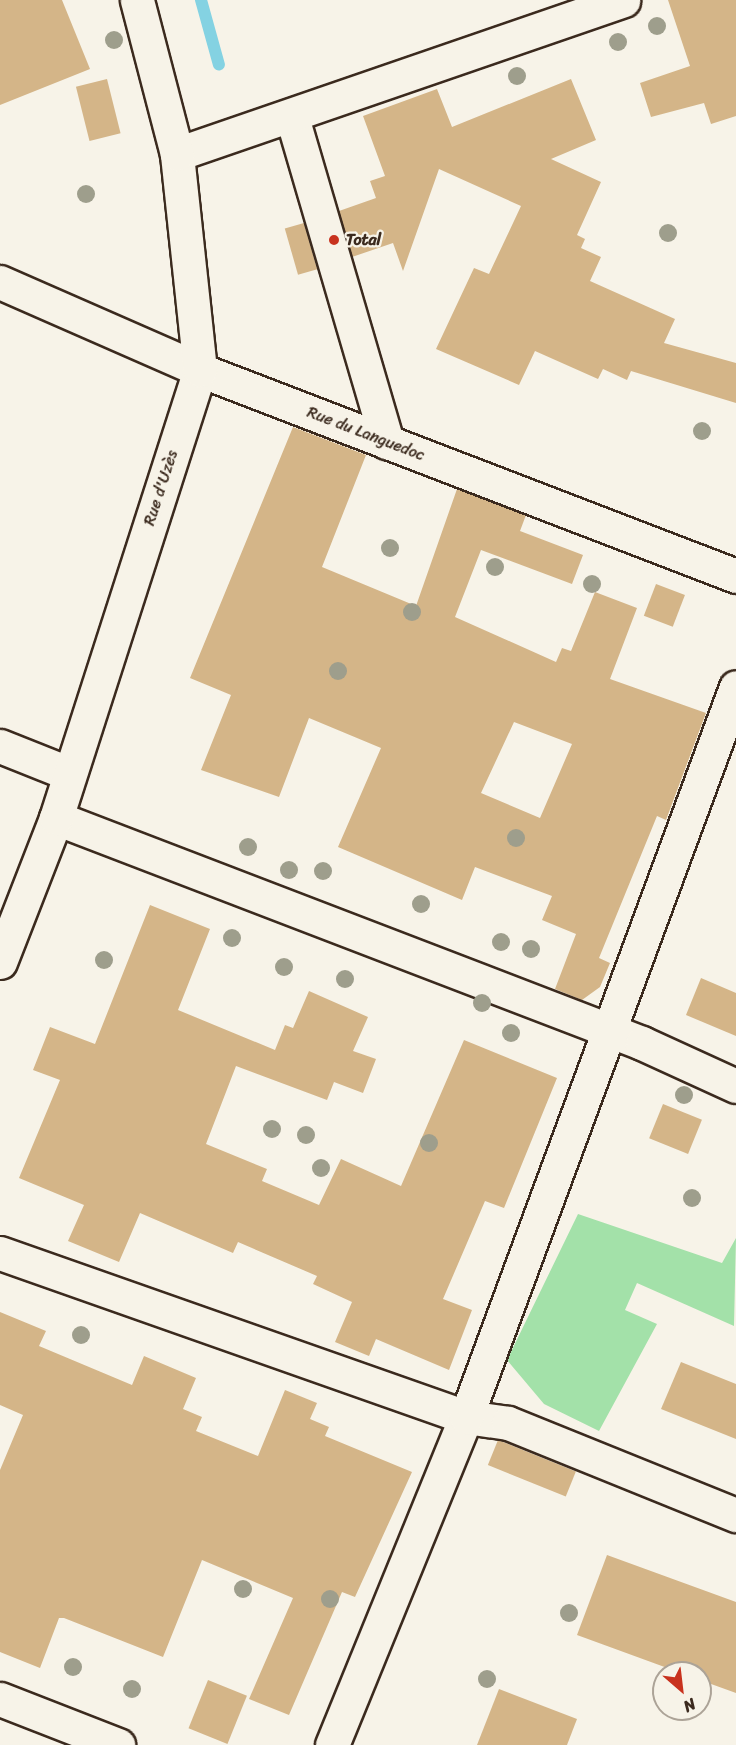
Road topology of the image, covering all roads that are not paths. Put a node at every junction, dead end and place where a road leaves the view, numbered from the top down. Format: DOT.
graph roads {
  1 [pos="136,0"];
  2 [pos="623,0"];
  3 [pos="292,117"];
  4 [pos="177,154"];
  5 [pos="0,282"];
  6 [pos="200,370"];
  7 [pos="387,441"];
  8 [pos="736,576"];
  9 [pos="736,687"];
  10 [pos="0,746"];
  11 [pos="68,773"];
  12 [pos="56,818"];
  13 [pos="0,962"];
  14 [pos="606,1033"];
  15 [pos="736,1086"];
  16 [pos="0,1252"];
  17 [pos="466,1417"];
  18 [pos="736,1515"];
  19 [pos="0,1699"];
  20 [pos="118,1745"];
  21 [pos="332,1745"];
  1 -- 4 [label="street, Rue d'Uzès"];
  2 -- 3 [label="street"];
  3 -- 4 [label="street"];
  3 -- 7 [label="street"];
  4 -- 6 [label="street, Rue d'Uzès"];
  5 -- 6 [label="street, Rue du Languedoc"];
  6 -- 7 [label="street, Rue du Languedoc"];
  6 -- 11 [label="street, Rue d'Uzès"];
  7 -- 8 [label="street, Rue du Languedoc"];
  9 -- 14 [label="street"];
  10 -- 11 [label="street"];
  11 -- 12 [label="street, Rue d'Uzès"];
  12 -- 13 [label="street, Rue d'Uzès"];
  12 -- 14 [label="street"];
  14 -- 15 [label="street"];
  14 -- 17 [label="street"];
  16 -- 17 [label="street"];
  17 -- 18 [label="street"];
  17 -- 21 [label="street"];
  19 -- 20 [label="street"];
}
